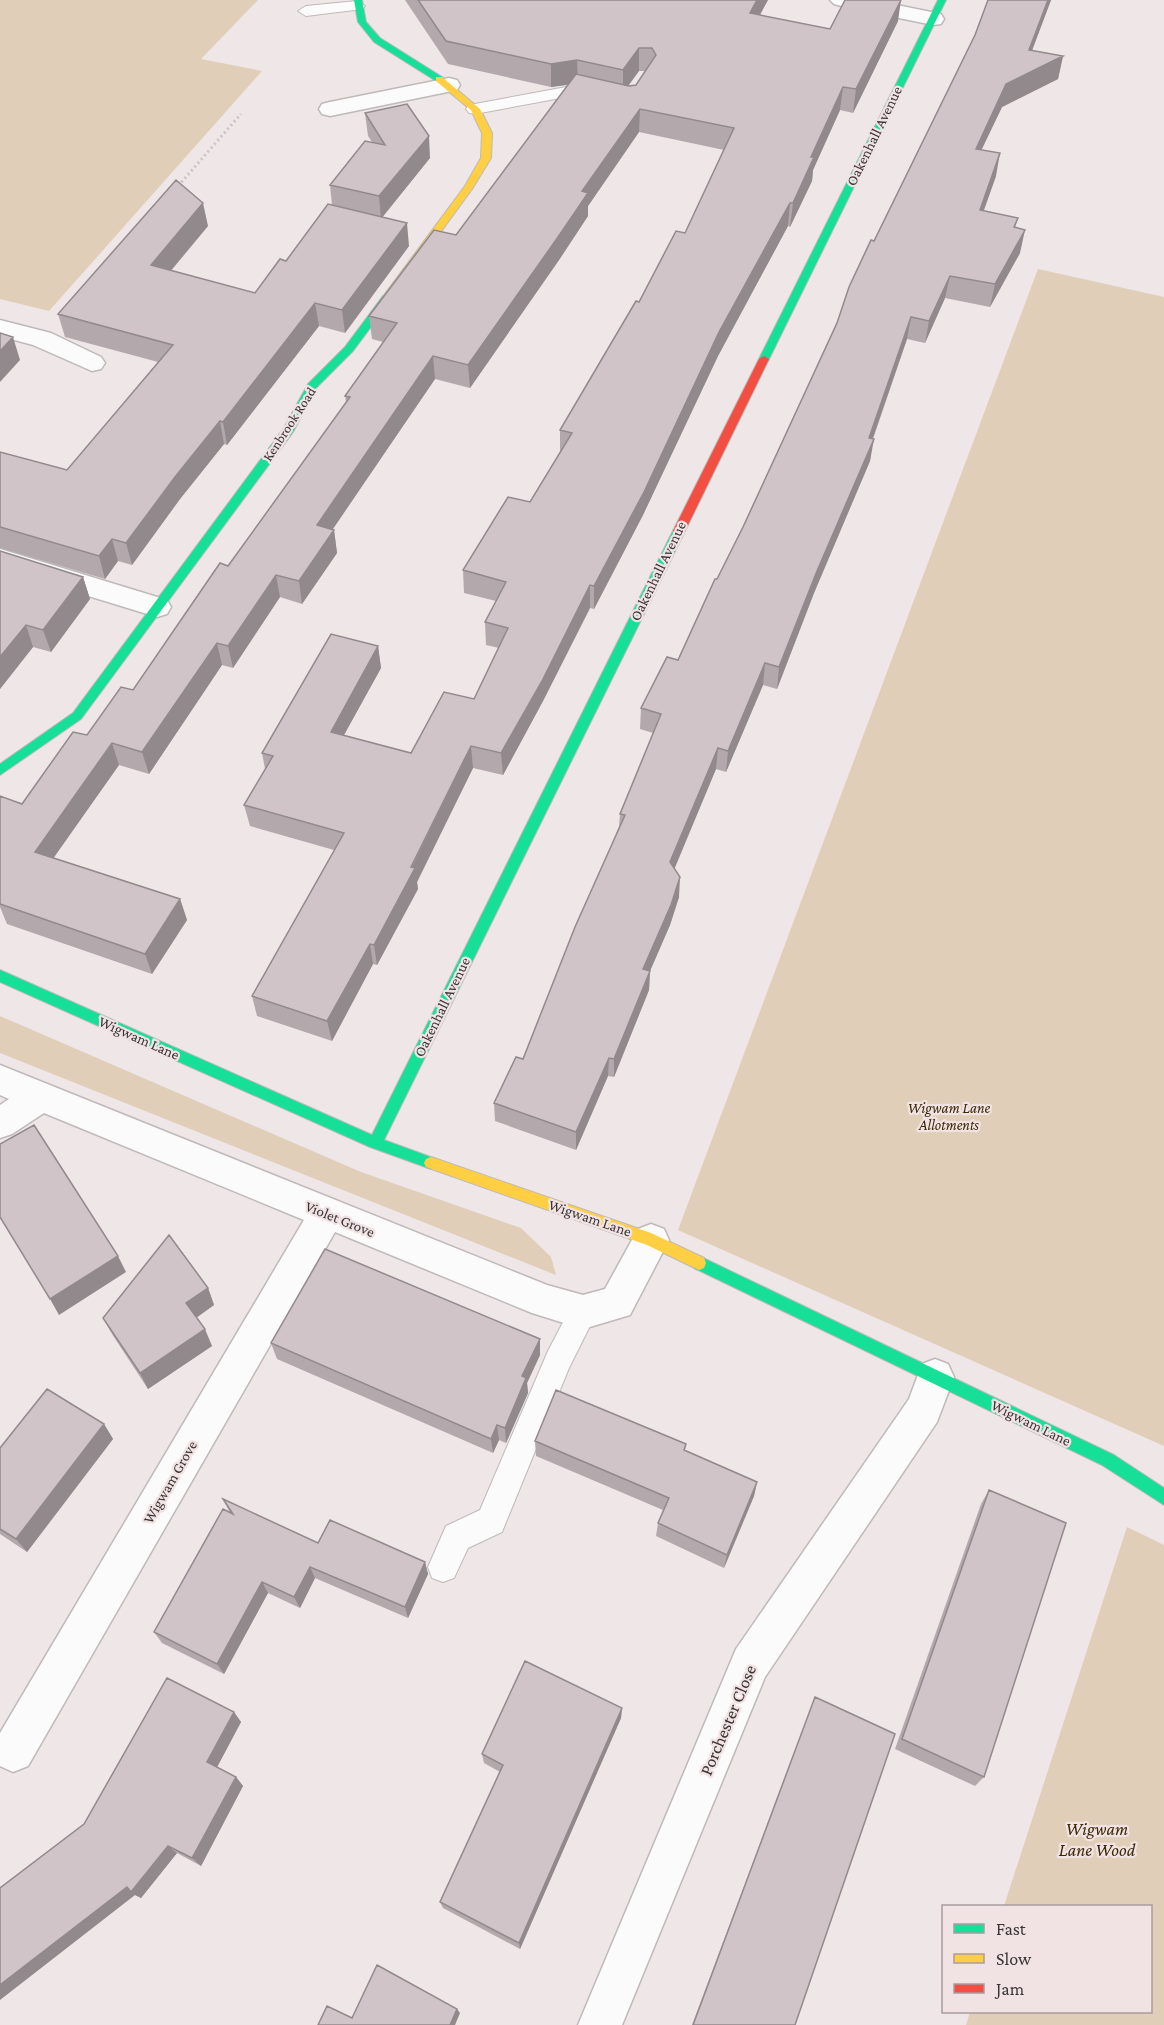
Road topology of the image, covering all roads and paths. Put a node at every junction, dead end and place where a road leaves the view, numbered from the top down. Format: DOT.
graph roads {
  1 [pos="842,0"];
  2 [pos="357,3"];
  3 [pos="937,9"];
  4 [pos="306,11"];
  5 [pos="448,85"];
  6 [pos="608,98"];
  7 [pos="475,109"];
  8 [pos="330,110"];
  9 [pos="241,114"];
  10 [pos="172,192"];
  11 [pos="0,328"];
  12 [pos="92,363"];
  13 [pos="0,559"];
  14 [pos="158,607"];
  15 [pos="0,770"];
  16 [pos="0,976"];
  17 [pos="0,1080"];
  18 [pos="41,1096"];
  19 [pos="0,1123"];
  20 [pos="375,1143"];
  21 [pos="327,1213"];
  22 [pos="651,1240"];
  23 [pos="583,1312"];
  24 [pos="936,1377"];
  25 [pos="1164,1497"];
  26 [pos="443,1567"];
  27 [pos="12,1751"];
  28 [pos="600,2025"];
  1 -- 3 [label="street"];
  2 -- 4 [label="lane"];
  2 -- 5 [label="street, Kenbrook Road"];
  3 -- 20 [label="street, Oakenhall Avenue"];
  5 -- 7 [label="street, Kenbrook Road"];
  5 -- 8 [label="street"];
  6 -- 7 [label="lane"];
  7 -- 14 [label="street, Kenbrook Road"];
  9 -- 10 [label="path"];
  11 -- 12 [label="street"];
  13 -- 14 [label="street"];
  14 -- 15 [label="street, Kenbrook Road"];
  16 -- 20 [label="street, Wigwam Lane"];
  17 -- 18 [label="street, Violet Grove"];
  18 -- 19 [label="street"];
  18 -- 21 [label="street, Violet Grove"];
  20 -- 22 [label="street, Wigwam Lane"];
  21 -- 23 [label="street, Violet Grove"];
  21 -- 27 [label="street, Wigwam Grove"];
  22 -- 23 [label="street, Violet Grove"];
  22 -- 24 [label="street, Wigwam Lane"];
  23 -- 26 [label="lane"];
  24 -- 25 [label="street, Wigwam Lane"];
  24 -- 28 [label="street, Porchester Close"];
}
